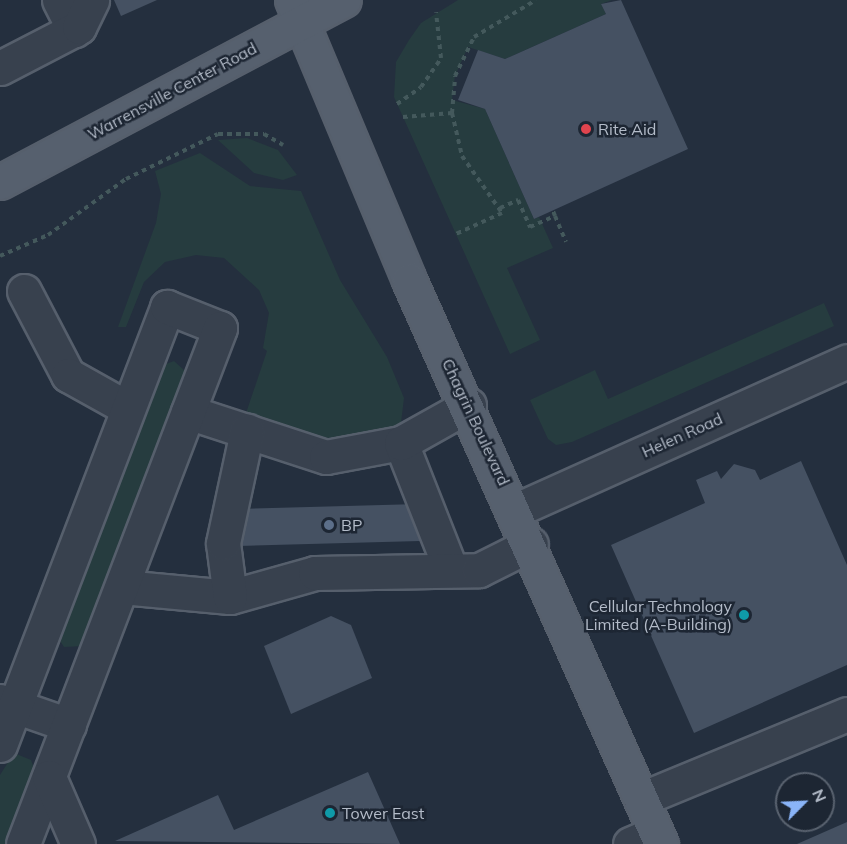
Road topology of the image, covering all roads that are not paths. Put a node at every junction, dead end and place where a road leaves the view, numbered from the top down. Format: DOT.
graph roads {
  1 [pos="59,0"];
  2 [pos="92,0"];
  3 [pos="344,0"];
  4 [pos="297,11"];
  5 [pos="74,30"];
  6 [pos="0,68"];
  7 [pos="0,182"];
  8 [pos="24,291"];
  9 [pos="847,361"];
  10 [pos="469,405"];
  11 [pos="128,408"];
  12 [pos="188,412"];
  13 [pos="247,431"];
  14 [pos="401,443"];
  15 [pos="516,510"];
  16 [pos="531,544"];
  17 [pos="451,570"];
  18 [pos="122,587"];
  19 [pos="230,597"];
  20 [pos="8,704"];
  21 [pos="847,714"];
  22 [pos="69,725"];
  23 [pos="0,745"];
  24 [pos="49,777"];
  25 [pos="641,799"];
  26 [pos="649,840"];
  27 [pos="23,844"];
  28 [pos="78,844"];
  1 -- 5 [label="street"];
  2 -- 5 [label="street"];
  3 -- 4 [label="main road, Warrensville Center Road"];
  4 -- 7 [label="main road, Warrensville Center Road"];
  4 -- 10 [label="main road, Chagrin Boulevard"];
  5 -- 6 [label="street"];
  8 -- 11 [label="street"];
  9 -- 15 [label="street, Helen Road"];
  10 -- 14 [label="street"];
  10 -- 15 [label="main road, Chagrin Boulevard"];
  11 -- 12 [label="street"];
  11 -- 20 [label="street"];
  12 -- 13 [label="street"];
  12 -- 18 [label="street"];
  13 -- 14 [label="street"];
  13 -- 19 [label="street"];
  14 -- 17 [label="street"];
  15 -- 16 [label="main road, Chagrin Boulevard"];
  16 -- 17 [label="street"];
  16 -- 25 [label="main road, Chagrin Boulevard"];
  17 -- 19 [label="street"];
  18 -- 19 [label="street"];
  18 -- 22 [label="street"];
  20 -- 22 [label="street"];
  20 -- 23 [label="street"];
  21 -- 25 [label="street"];
  22 -- 24 [label="street"];
  24 -- 27 [label="street"];
  24 -- 28 [label="street"];
  25 -- 26 [label="main road, Chagrin Boulevard"];
}
